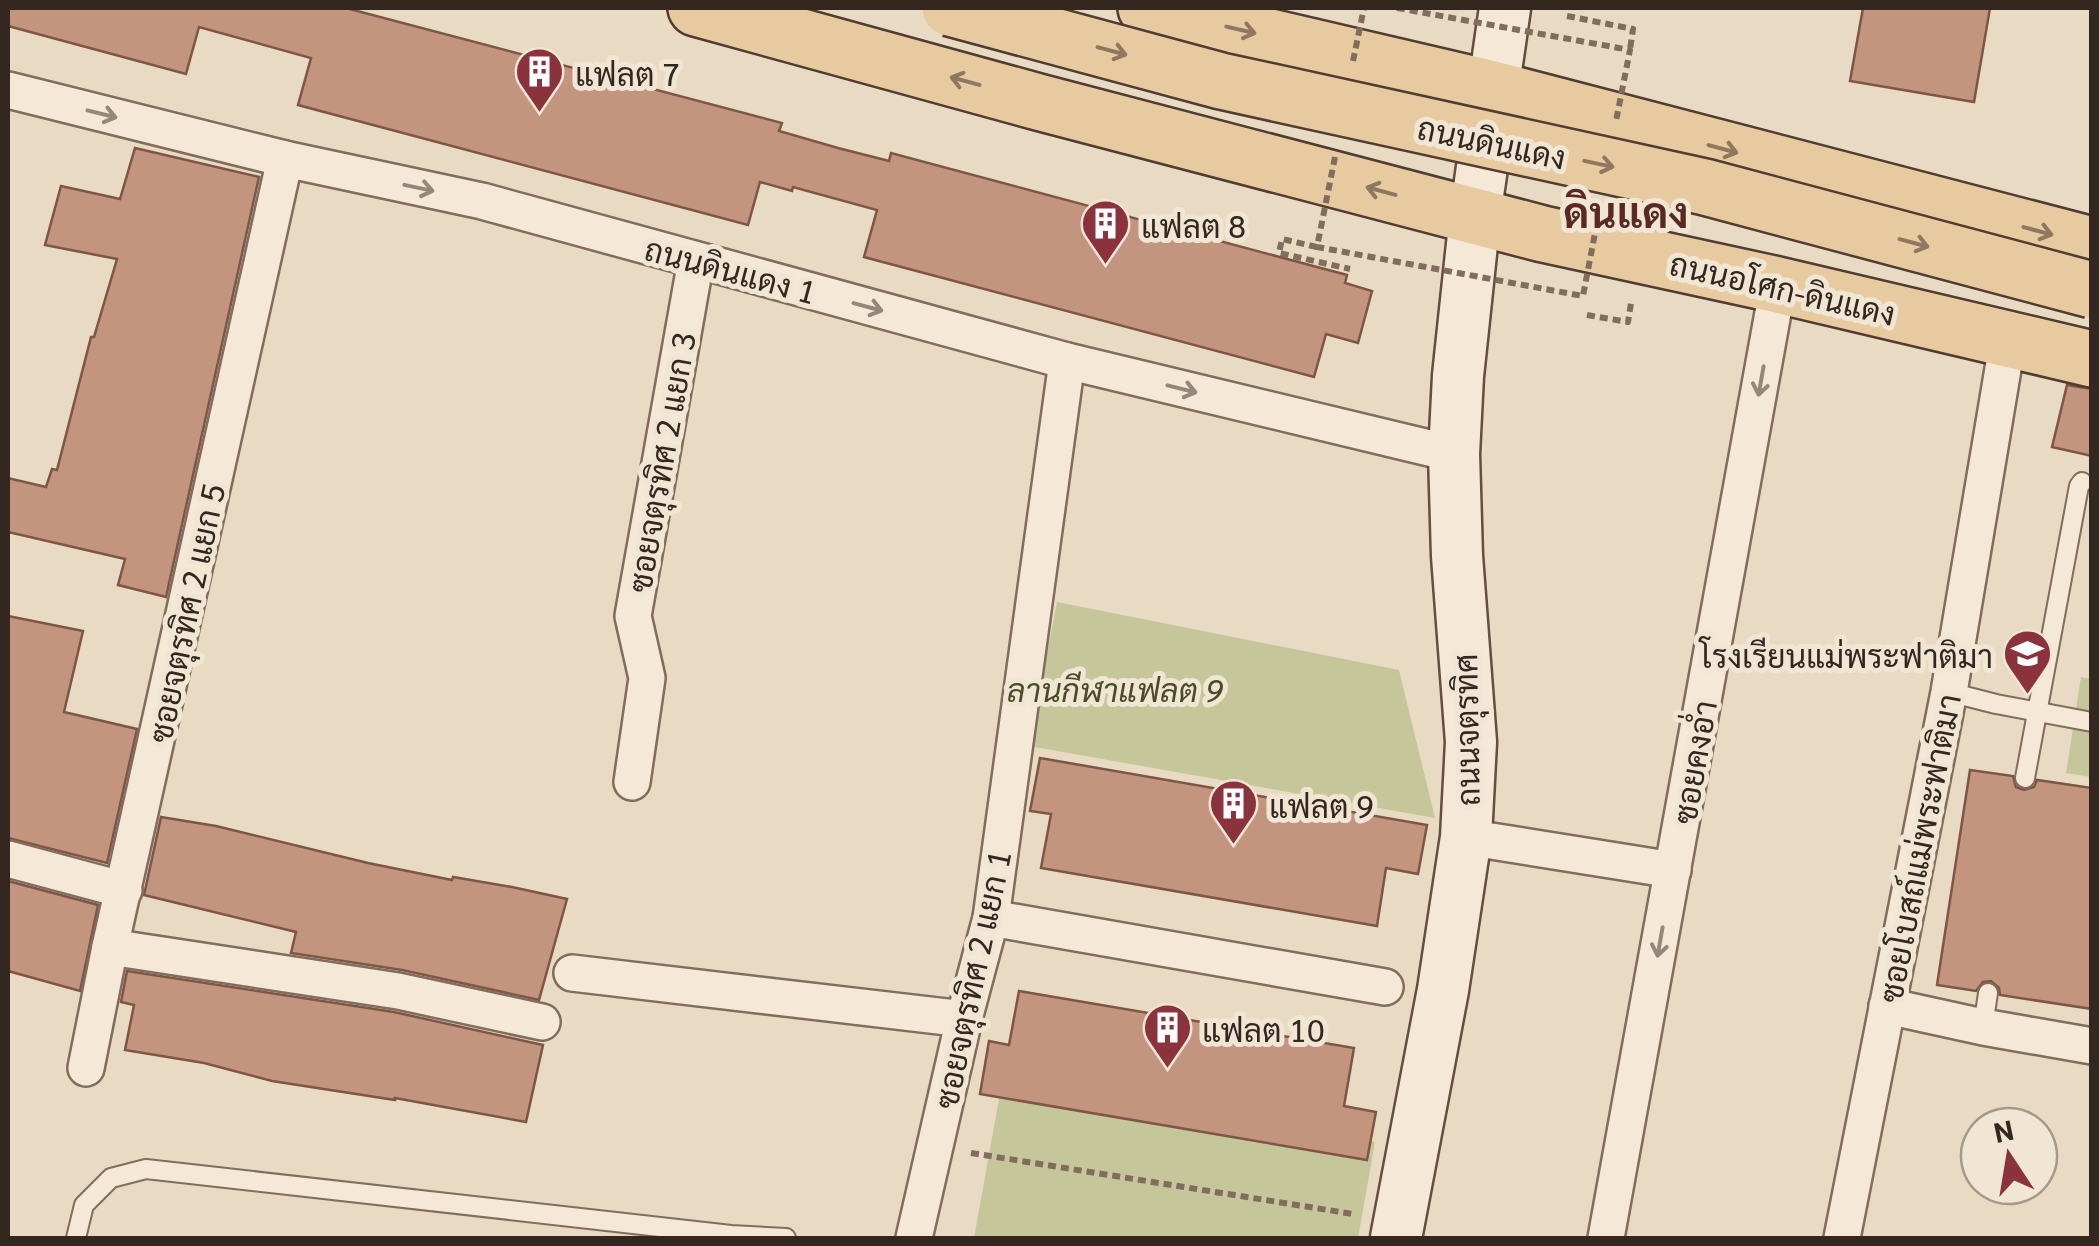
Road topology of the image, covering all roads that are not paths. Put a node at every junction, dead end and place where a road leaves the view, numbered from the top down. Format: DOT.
graph roads {
  1 [pos="696,8"];
  2 [pos="950,8"];
  3 [pos="1065,8"];
  4 [pos="1146,8"];
  5 [pos="1505,8"];
  6 [pos="1494,89"];
  7 [pos="8,90"];
  8 [pos="1042,102"];
  9 [pos="285,159"];
  10 [pos="1475,216"];
  11 [pos="2092,245"];
  12 [pos="696,260"];
  13 [pos="1778,285"];
  14 [pos="2092,290"];
  15 [pos="2008,339"];
  16 [pos="2092,359"];
  17 [pos="1068,361"];
  18 [pos="1454,454"];
  19 [pos="2082,482"];
  20 [pos="1949,692"];
  21 [pos="2037,712"];
  22 [pos="2092,722"];
  23 [pos="2025,778"];
  24 [pos="632,782"];
  25 [pos="1466,837"];
  26 [pos="8,859"];
  27 [pos="1674,870"];
  28 [pos="124,890"];
  29 [pos="991,918"];
  30 [pos="110,947"];
  31 [pos="572,972"];
  32 [pos="1384,987"];
  33 [pos="1887,1006"];
  34 [pos="964,1019"];
  35 [pos="542,1022"];
  36 [pos="2092,1046"];
  37 [pos="86,1068"];
  38 [pos="1379,1227"];
  39 [pos="76,1238"];
  40 [pos="786,1238"];
  41 [pos="914,1238"];
  42 [pos="1606,1238"];
  43 [pos="1842,1238"];
  8 -- 1 [label="main road, one-way"];
  2 -- 14 [label="main road, ถนนดินแดง, one-way, bridge"];
  3 -- 8 [label="main road"];
  4 -- 6 [label="main road, ถนนดินแดง, one-way"];
  5 -- 6 [label="street, ถนนจตุรทิศ"];
  6 -- 10 [label="street, ถนนจตุรทิศ"];
  6 -- 11 [label="main road, one-way"];
  7 -- 9 [label="street, ถนนดินแดง 1, one-way"];
  10 -- 8 [label="main road, one-way"];
  9 -- 12 [label="street, ถนนดินแดง 1, one-way"];
  9 -- 28 [label="street, ซอยจตุรทิศ 2 แยก 5"];
  10 -- 13 [label="main road, ถนนอโศก-ดินแดง"];
  10 -- 18 [label="street, ถนนจตุรทิศ"];
  12 -- 17 [label="street, ถนนดินแดง 1, one-way"];
  12 -- 24 [label="street, ซอยจตุรทิศ 2 แยก 3"];
  13 -- 15 [label="main road, ถนนอโศก-ดินแดง"];
  13 -- 27 [label="street, ซอยคงอ่ำ, one-way"];
  15 -- 16 [label="main road, ถนนอโศก-ดินแดง"];
  15 -- 20 [label="street, ซอยโบสถ์แม่พระฟาติมา"];
  17 -- 18 [label="street, ถนนดินแดง 1, one-way"];
  17 -- 29 [label="street, ซอยจตุรทิศ 2 แยก 1"];
  18 -- 25 [label="street, ถนนจตุรทิศ"];
  19 -- 21 [label="lane"];
  20 -- 21 [label="lane"];
  20 -- 33 [label="street, ซอยโบสถ์แม่พระฟาติมา"];
  21 -- 22 [label="lane"];
  21 -- 23 [label="lane"];
  25 -- 27 [label="street"];
  25 -- 38 [label="street, ถนนจตุรทิศ"];
  26 -- 28 [label="street"];
  27 -- 42 [label="street, ซอยคงอ่ำ, one-way"];
  28 -- 30 [label="street, ซอยจตุรทิศ 2 แยก 5"];
  29 -- 32 [label="street"];
  29 -- 34 [label="street, ซอยจตุรทิศ 2 แยก 1"];
  30 -- 35 [label="street"];
  30 -- 37 [label="street, ซอยจตุรทิศ 2 แยก 5"];
  31 -- 34 [label="street"];
  33 -- 36 [label="street"];
  33 -- 43 [label="street, ซอยโบสถ์แม่พระฟาติมา"];
  34 -- 41 [label="street, ซอยจตุรทิศ 2 แยก 1"];
  39 -- 40 [label="lane"];
}
